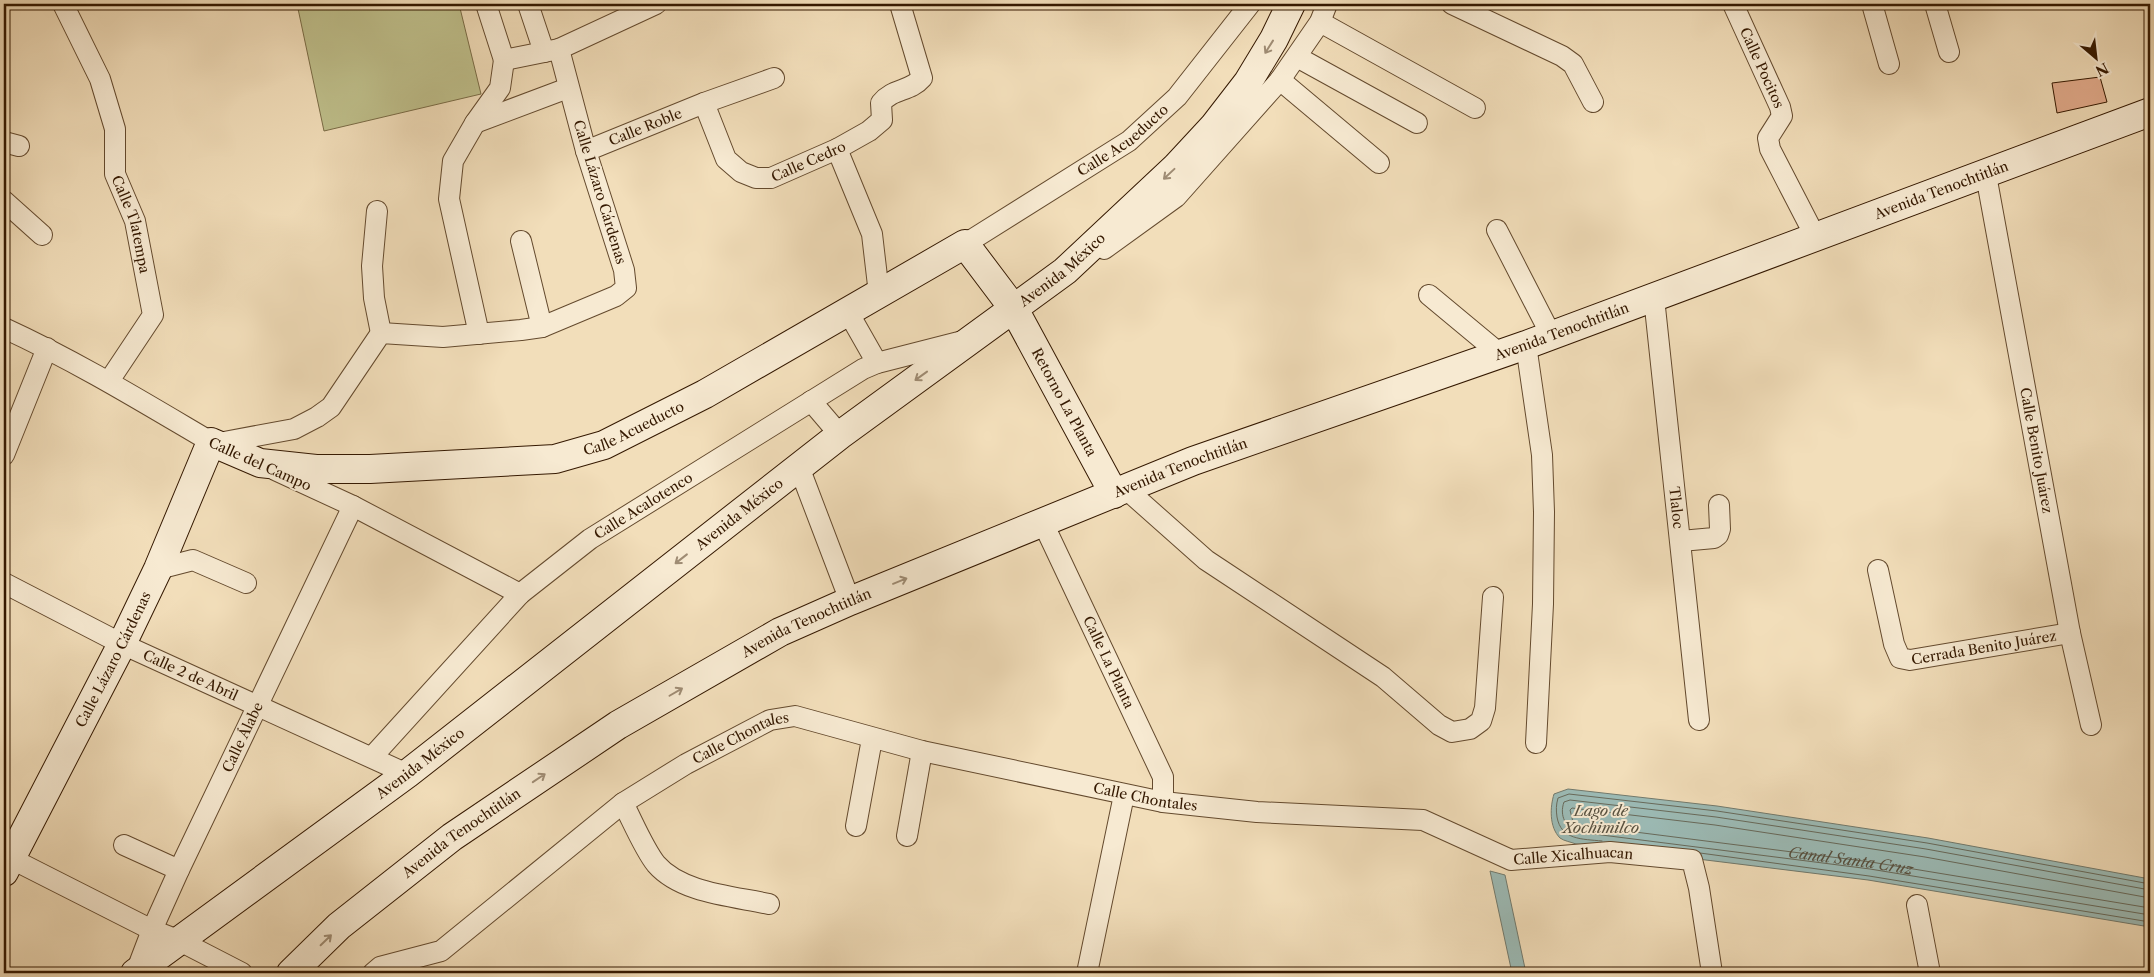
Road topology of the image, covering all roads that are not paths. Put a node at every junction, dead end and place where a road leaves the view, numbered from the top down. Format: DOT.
graph roads {
  1 [pos="63,4"];
  2 [pos="486,4"];
  3 [pos="528,4"];
  4 [pos="656,4"];
  5 [pos="900,4"];
  6 [pos="1250,4"];
  7 [pos="1291,4"];
  8 [pos="1452,4"];
  9 [pos="1733,4"];
  10 [pos="1872,4"];
  11 [pos="1935,4"];
  12 [pos="634,8"];
  13 [pos="1323,13"];
  14 [pos="551,50"];
  15 [pos="1949,52"];
  16 [pos="1297,56"];
  17 [pos="504,60"];
  18 [pos="1889,64"];
  19 [pos="774,78"];
  20 [pos="1280,80"];
  21 [pos="568,88"];
  22 [pos="1593,102"];
  23 [pos="704,103"];
  24 [pos="1475,108"];
  25 [pos="2150,112"];
  26 [pos="475,123"];
  27 [pos="1417,123"];
  28 [pos="837,149"];
  29 [pos="586,151"];
  30 [pos="1380,163"];
  31 [pos="1986,175"];
  32 [pos="4,201"];
  33 [pos="377,211"];
  34 [pos="1497,230"];
  35 [pos="42,235"];
  36 [pos="1816,238"];
  37 [pos="521,242"];
  38 [pos="965,244"];
  39 [pos="1065,271"];
  40 [pos="879,294"];
  41 [pos="1429,295"];
  42 [pos="1654,298"];
  43 [pos="1014,309"];
  44 [pos="848,312"];
  45 [pos="542,327"];
  46 [pos="4,328"];
  47 [pos="381,332"];
  48 [pos="479,334"];
  49 [pos="1551,335"];
  50 [pos="973,338"];
  51 [pos="1526,345"];
  52 [pos="47,348"];
  53 [pos="1500,354"];
  54 [pos="877,363"];
  55 [pos="109,381"];
  56 [pos="811,400"];
  57 [pos="840,435"];
  58 [pos="211,442"];
  59 [pos="4,454"];
  60 [pos="260,463"];
  61 [pos="799,467"];
  62 [pos="1120,492"];
  63 [pos="1719,505"];
  64 [pos="353,506"];
  65 [pos="1043,523"];
  66 [pos="1681,541"];
  67 [pos="158,569"];
  68 [pos="1878,570"];
  69 [pos="4,583"];
  70 [pos="246,583"];
  71 [pos="520,594"];
  72 [pos="1493,597"];
  73 [pos="850,601"];
  74 [pos="2070,633"];
  75 [pos="122,644"];
  76 [pos="256,706"];
  77 [pos="1699,720"];
  78 [pos="2091,725"];
  79 [pos="872,738"];
  80 [pos="1536,743"];
  81 [pos="922,751"];
  82 [pos="372,757"];
  83 [pos="407,774"];
  84 [pos="1124,795"];
  85 [pos="1163,802"];
  86 [pos="623,803"];
  87 [pos="1257,812"];
  88 [pos="856,826"];
  89 [pos="907,836"];
  90 [pos="124,845"];
  91 [pos="6,862"];
  92 [pos="179,870"];
  93 [pos="769,904"];
  94 [pos="1917,905"];
  95 [pos="152,930"];
  96 [pos="178,940"];
  97 [pos="135,972"];
  98 [pos="242,973"];
  99 [pos="291,973"];
  100 [pos="373,973"];
  101 [pos="1087,973"];
  102 [pos="1712,973"];
  103 [pos="1930,973"];
  1 -- 55 [label="street, Calle Tlatempa"];
  2 -- 17 [label="street"];
  3 -- 14 [label="street, Calle Lázaro Cárdenas"];
  4 -- 12 [label="street"];
  5 -- 28 [label="street, Calle Cedro"];
  6 -- 38 [label="street, Calle Acueducto"];
  7 -- 39 [label="main road, Avenida México, one-way"];
  8 -- 22 [label="street"];
  9 -- 36 [label="street, Calle Pocitos"];
  10 -- 18 [label="street"];
  11 -- 15 [label="street"];
  12 -- 14 [label="street"];
  13 -- 16 [label="street"];
  13 -- 24 [label="street"];
  14 -- 17 [label="street"];
  14 -- 21 [label="street, Calle Lázaro Cárdenas"];
  16 -- 20 [label="street"];
  16 -- 27 [label="street"];
  17 -- 26 [label="street"];
  19 -- 23 [label="street, Calle Roble"];
  20 -- 30 [label="street"];
  20 -- 39 [label="street"];
  21 -- 26 [label="street"];
  21 -- 29 [label="street, Calle Lázaro Cárdenas"];
  23 -- 28 [label="street, Calle Cedro"];
  23 -- 29 [label="street, Calle Roble"];
  25 -- 31 [label="main road, Avenida Tenochtitlán"];
  26 -- 48 [label="street"];
  28 -- 40 [label="street"];
  29 -- 45 [label="street, Calle Lázaro Cárdenas"];
  31 -- 36 [label="main road, Avenida Tenochtitlán"];
  31 -- 74 [label="street, Calle Benito Juárez"];
  32 -- 35 [label="street"];
  33 -- 47 [label="street"];
  34 -- 49 [label="street"];
  36 -- 42 [label="main road, Avenida Tenochtitlán"];
  37 -- 45 [label="street"];
  38 -- 40 [label="main road, Calle Acueducto"];
  38 -- 43 [label="main road"];
  39 -- 43 [label="main road, Avenida México"];
  40 -- 44 [label="main road, Calle Acueducto"];
  41 -- 53 [label="street"];
  42 -- 49 [label="main road, Avenida Tenochtitlán"];
  42 -- 66 [label="street, Tlaloc"];
  43 -- 50 [label="main road, Avenida México"];
  43 -- 62 [label="main road, Retorno La Planta"];
  44 -- 54 [label="street"];
  44 -- 60 [label="main road, Calle Acueducto"];
  45 -- 48 [label="street, Calle Lázaro Cárdenas"];
  46 -- 52 [label="street, Calle del Campo"];
  47 -- 48 [label="street, Calle Lázaro Cárdenas"];
  47 -- 58 [label="street"];
  49 -- 51 [label="main road, Avenida Tenochtitlán"];
  50 -- 54 [label="street, Calle Acalotenco"];
  50 -- 57 [label="main road, Avenida México, one-way"];
  51 -- 53 [label="main road, Avenida Tenochtitlán"];
  51 -- 80 [label="street"];
  52 -- 55 [label="street, Calle del Campo"];
  52 -- 59 [label="street"];
  53 -- 62 [label="main road, Avenida Tenochtitlán"];
  54 -- 56 [label="street, Calle Acalotenco"];
  55 -- 58 [label="street, Calle del Campo"];
  56 -- 57 [label="street"];
  56 -- 71 [label="street, Calle Acalotenco"];
  57 -- 61 [label="main road, Avenida México"];
  58 -- 60 [label="main road, Calle del Campo"];
  58 -- 67 [label="main road, Calle Lázaro Cárdenas"];
  60 -- 64 [label="street, Calle del Campo"];
  61 -- 73 [label="street"];
  61 -- 83 [label="main road, Avenida México, one-way"];
  62 -- 65 [label="main road, Avenida Tenochtitlán"];
  62 -- 72 [label="street"];
  63 -- 66 [label="street"];
  64 -- 71 [label="street, Calle del Campo"];
  64 -- 76 [label="street, Calle Álabe"];
  73 -- 65 [label="main road, Avenida Tenochtitlán, one-way"];
  65 -- 85 [label="street, Calle La Planta"];
  66 -- 77 [label="street, Tlaloc"];
  67 -- 70 [label="street"];
  67 -- 75 [label="main road, Calle Lázaro Cárdenas"];
  68 -- 74 [label="street, Cerrada Benito Juárez"];
  69 -- 75 [label="street, Calle 2 de Abril"];
  71 -- 82 [label="street, Calle Acalotenco"];
  99 -- 73 [label="main road, Avenida Tenochtitlán, one-way"];
  74 -- 78 [label="street, Calle Benito Juárez"];
  75 -- 76 [label="street, Calle 2 de Abril"];
  75 -- 91 [label="main road, Calle Lázaro Cárdenas"];
  76 -- 82 [label="street, Calle 2 de Abril"];
  76 -- 92 [label="street, Calle Álabe"];
  79 -- 81 [label="street, Calle Chontales"];
  79 -- 86 [label="street, Calle Chontales"];
  79 -- 88 [label="street"];
  81 -- 84 [label="street, Calle Chontales"];
  81 -- 89 [label="street"];
  82 -- 83 [label="street, Calle 2 de Abril"];
  83 -- 96 [label="main road, Avenida México"];
  84 -- 85 [label="street, Calle Chontales"];
  84 -- 101 [label="street"];
  85 -- 87 [label="street, Calle Chontales"];
  86 -- 93 [label="street"];
  86 -- 100 [label="street, Calle Chontales"];
  87 -- 102 [label="street, Calle Xicalhuacan"];
  90 -- 92 [label="street"];
  91 -- 95 [label="street"];
  92 -- 95 [label="street, Calle Álabe"];
  94 -- 103 [label="street"];
  95 -- 96 [label="street"];
  95 -- 97 [label="street, Calle Álabe"];
  96 -- 97 [label="main road, Avenida México"];
  96 -- 98 [label="street"];
}
